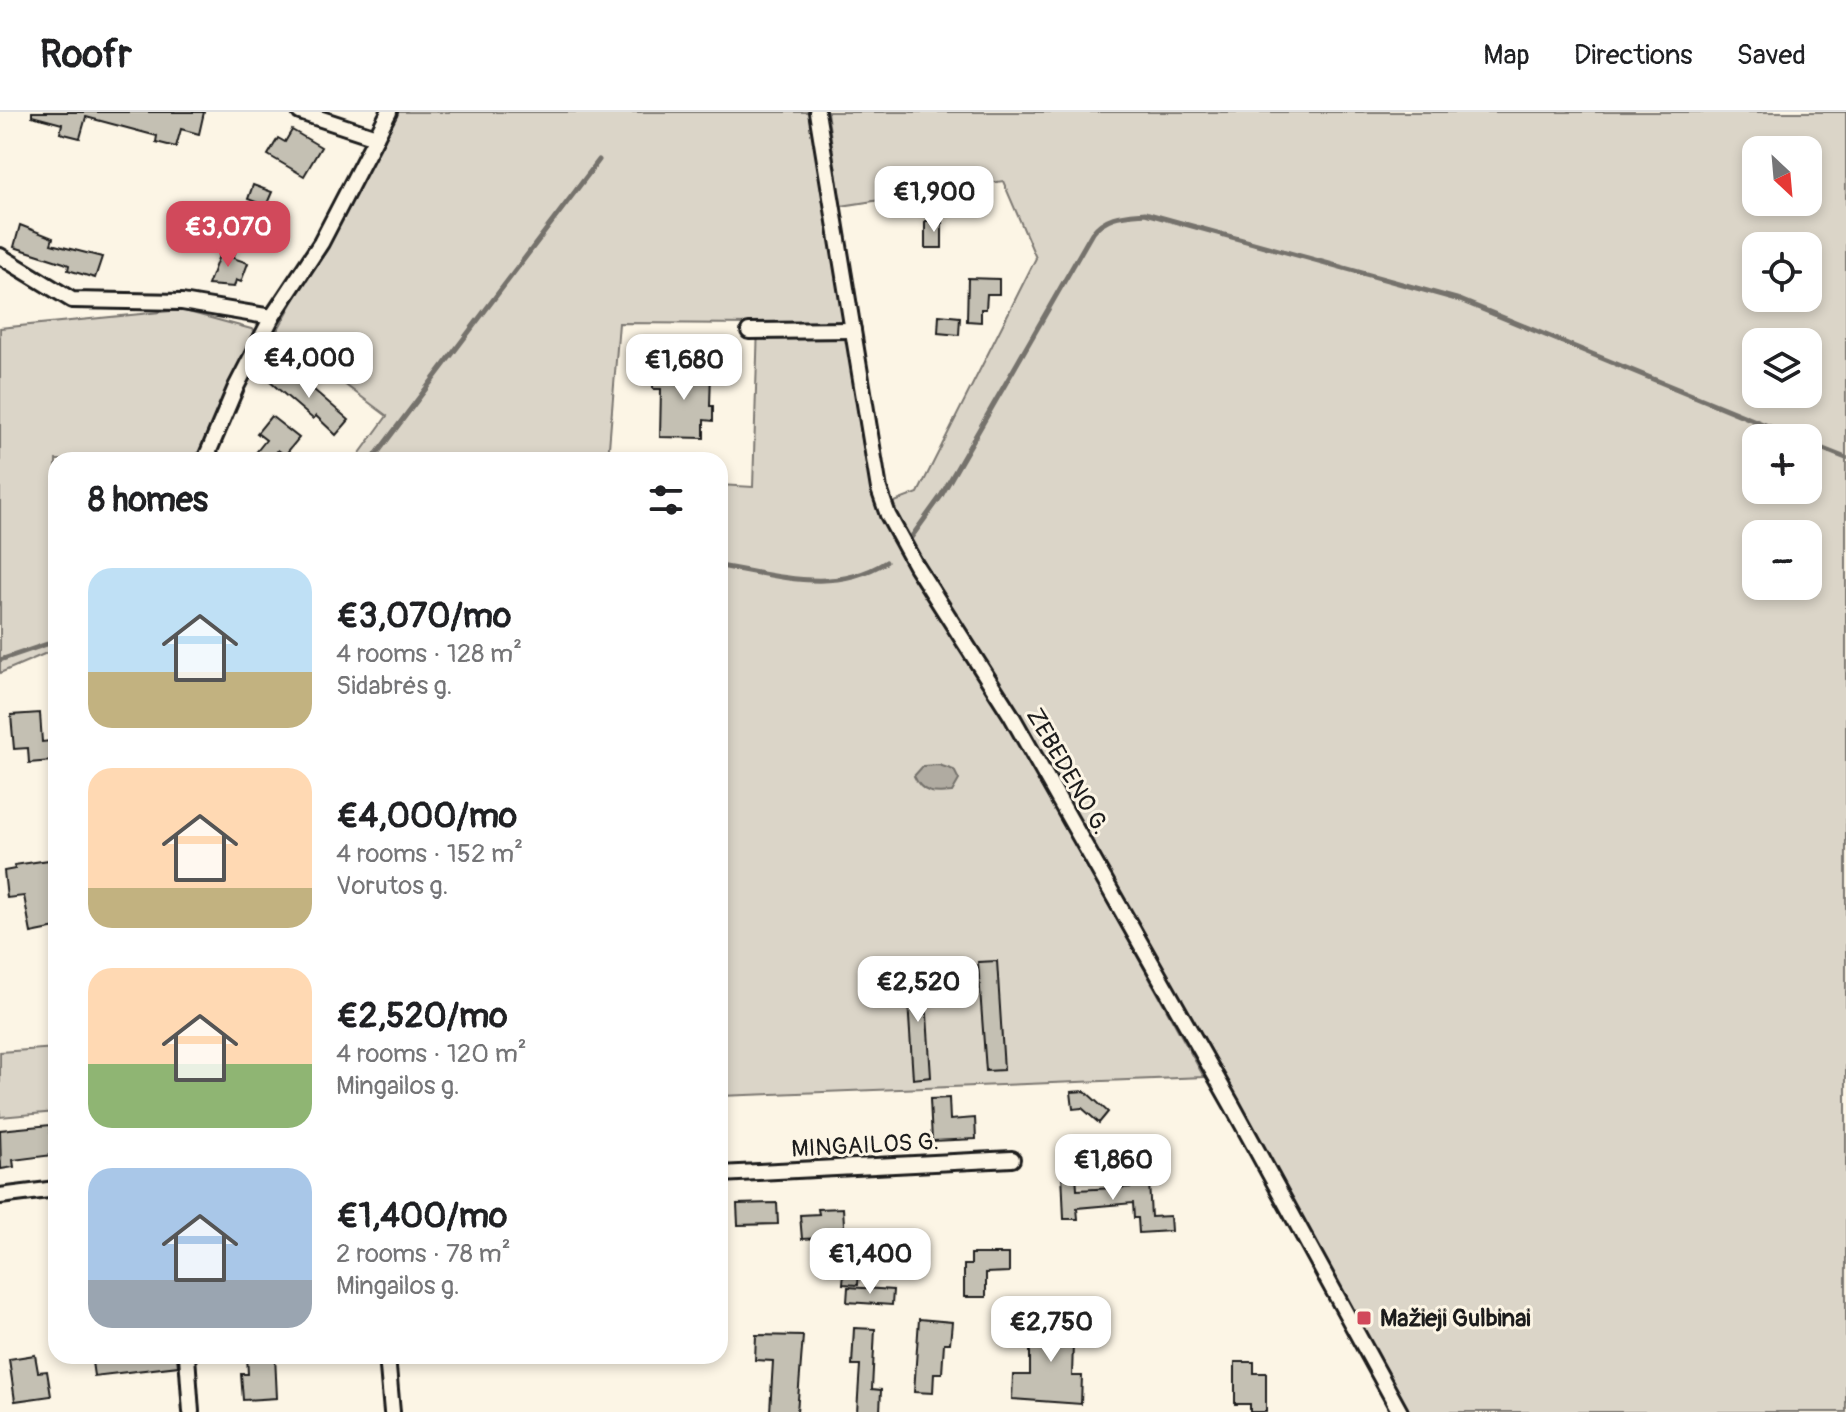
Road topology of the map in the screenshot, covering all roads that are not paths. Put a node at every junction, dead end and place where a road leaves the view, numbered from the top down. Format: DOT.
graph roads {
  1 [pos="300,112"];
  2 [pos="389,112"];
  3 [pos="817,112"];
  4 [pos="376,137"];
  5 [pos="0,256"];
  6 [pos="272,317"];
  7 [pos="853,330"];
  8 [pos="749,331"];
  9 [pos="208,452"];
  10 [pos="1012,1159"];
  11 [pos="728,1174"];
  12 [pos="48,1190"];
  13 [pos="0,1196"];
  14 [pos="188,1364"];
  15 [pos="388,1364"];
  16 [pos="191,1412"];
  17 [pos="392,1412"];
  18 [pos="1400,1412"];
  1 -- 4 [label="street"];
  2 -- 4 [label="street"];
  3 -- 7 [label="street, ZEBEDENO G."];
  4 -- 6 [label="street"];
  5 -- 6 [label="street"];
  6 -- 9 [label="street"];
  7 -- 8 [label="street"];
  7 -- 18 [label="street, ZEBEDENO G."];
  10 -- 11 [label="street, MINGAILOS G."];
  12 -- 13 [label="street"];
  14 -- 16 [label="street"];
  15 -- 17 [label="street"];
}
